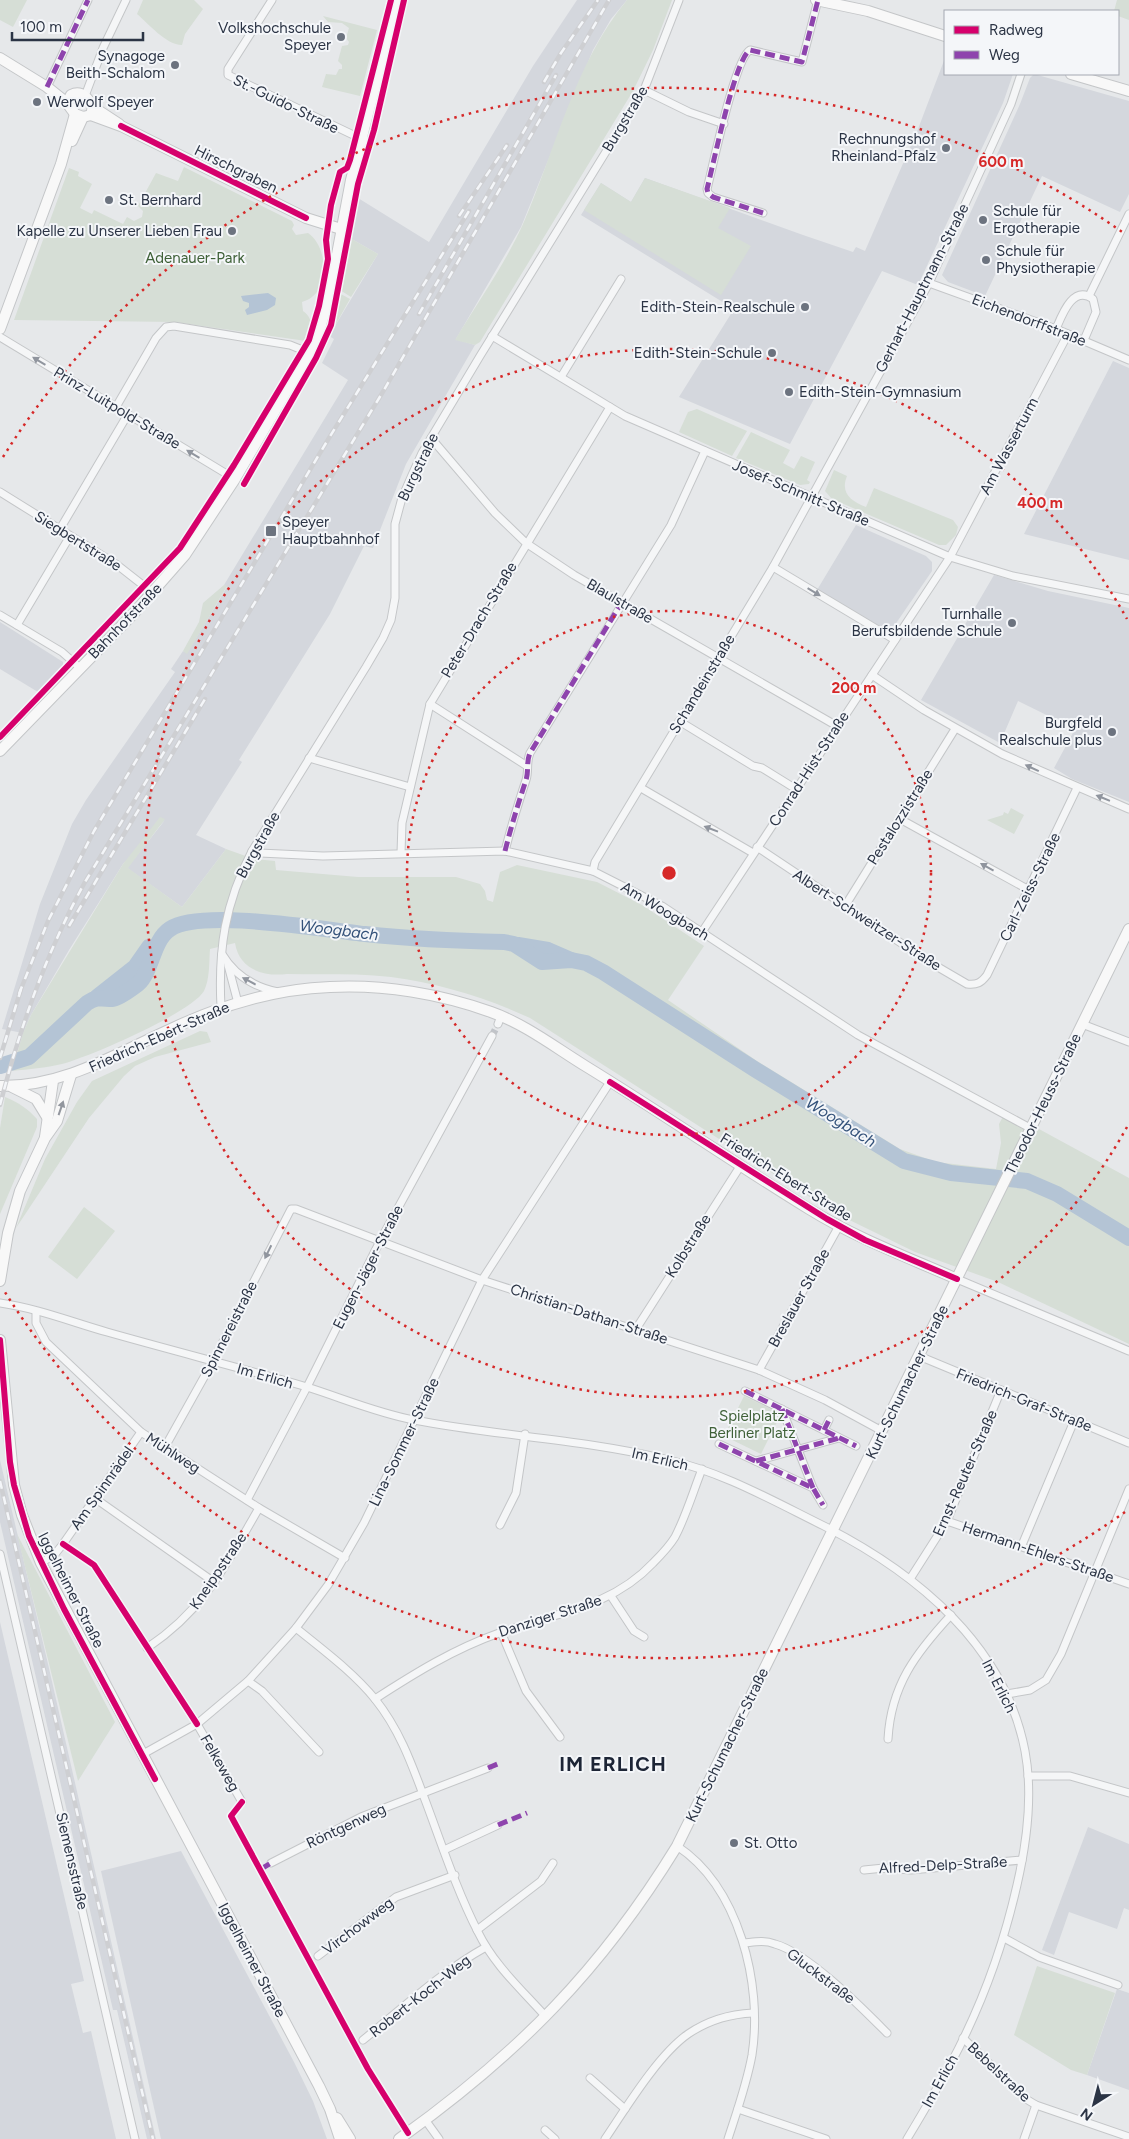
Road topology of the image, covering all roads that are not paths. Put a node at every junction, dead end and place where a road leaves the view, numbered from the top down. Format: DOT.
graph roads {
  1 [pos="88,0"];
  2 [pos="126,0"];
  3 [pos="272,0"];
  4 [pos="397,0"];
  5 [pos="680,0"];
  6 [pos="817,0"];
  7 [pos="944,36"];
  8 [pos="0,58"];
  9 [pos="1021,75"];
  10 [pos="1074,75"];
  11 [pos="47,87"];
  12 [pos="644,90"];
  13 [pos="1129,91"];
  14 [pos="76,97"];
  15 [pos="85,113"];
  16 [pos="724,124"];
  17 [pos="366,142"];
  18 [pos="763,212"];
  19 [pos="1129,214"];
  20 [pos="342,229"];
  21 [pos="621,279"];
  22 [pos="928,283"];
  23 [pos="1089,296"];
  24 [pos="0,329"];
  25 [pos="1056,329"];
  26 [pos="1068,334"];
  27 [pos="492,336"];
  28 [pos="0,337"];
  29 [pos="1084,340"];
  30 [pos="310,353"];
  31 [pos="1129,360"];
  32 [pos="561,377"];
  33 [pos="116,407"];
  34 [pos="610,407"];
  35 [pos="128,414"];
  36 [pos="431,438"];
  37 [pos="705,451"];
  38 [pos="235,479"];
  39 [pos="0,492"];
  40 [pos="812,498"];
  41 [pos="60,529"];
  42 [pos="70,536"];
  43 [pos="526,543"];
  44 [pos="950,556"];
  45 [pos="773,567"];
  46 [pos="153,593"];
  47 [pos="1129,599"];
  48 [pos="622,602"];
  49 [pos="0,615"];
  50 [pos="17,625"];
  51 [pos="895,640"];
  52 [pos="718,657"];
  53 [pos="80,668"];
  54 [pos="872,675"];
  55 [pos="430,704"];
  56 [pos="679,721"];
  57 [pos="838,726"];
  58 [pos="955,729"];
  59 [pos="0,750"];
  60 [pos="309,758"];
  61 [pos="527,766"];
  62 [pos="410,787"];
  63 [pos="640,788"];
  64 [pos="1077,788"];
  65 [pos="796,789"];
  66 [pos="1129,809"];
  67 [pos="900,819"];
  68 [pos="755,850"];
  69 [pos="252,851"];
  70 [pos="505,851"];
  71 [pos="401,853"];
  72 [pos="593,871"];
  73 [pos="1030,890"];
  74 [pos="845,906"];
  75 [pos="1129,929"];
  76 [pos="702,932"];
  77 [pos="222,951"];
  78 [pos="228,964"];
  79 [pos="979,984"];
  80 [pos="284,993"];
  81 [pos="238,1003"];
  82 [pos="222,1008"];
  83 [pos="1082,1024"];
  84 [pos="492,1036"];
  85 [pos="1129,1042"];
  86 [pos="71,1075"];
  87 [pos="53,1080"];
  88 [pos="610,1082"];
  89 [pos="5,1086"];
  90 [pos="47,1117"];
  91 [pos="1030,1128"];
  92 [pos="45,1138"];
  93 [pos="741,1165"];
  94 [pos="291,1209"];
  95 [pos="839,1226"];
  96 [pos="380,1241"];
  97 [pos="957,1278"];
  98 [pos="482,1280"];
  99 [pos="0,1281"];
  100 [pos="0,1303"];
  101 [pos="36,1312"];
  102 [pos="636,1329"];
  103 [pos="0,1340"];
  104 [pos="1129,1351"];
  105 [pos="919,1356"];
  106 [pos="214,1361"];
  107 [pos="759,1370"];
  108 [pos="307,1388"];
  109 [pos="1002,1390"];
  110 [pos="745,1391"];
  111 [pos="782,1409"];
  112 [pos="415,1420"];
  113 [pos="830,1420"];
  114 [pos="1074,1421"];
  115 [pos="824,1430"];
  116 [pos="882,1431"];
  117 [pos="142,1432"];
  118 [pos="525,1434"];
  119 [pos="839,1438"];
  120 [pos="1129,1442"];
  121 [pos="719,1444"];
  122 [pos="856,1446"];
  123 [pos="165,1448"];
  124 [pos="798,1450"];
  125 [pos="756,1461"];
  126 [pos="702,1470"];
  127 [pos="813,1488"];
  128 [pos="1129,1489"];
  129 [pos="96,1499"];
  130 [pos="247,1500"];
  131 [pos="823,1505"];
  132 [pos="259,1508"];
  133 [pos="947,1521"];
  134 [pos="500,1525"];
  135 [pos="833,1531"];
  136 [pos="1022,1545"];
  137 [pos="0,1554"];
  138 [pos="344,1558"];
  139 [pos="41,1563"];
  140 [pos="1094,1572"];
  141 [pos="910,1579"];
  142 [pos="214,1582"];
  143 [pos="3,1584"];
  144 [pos="1129,1584"];
  145 [pos="611,1596"];
  146 [pos="951,1615"];
  147 [pos="296,1628"];
  148 [pos="501,1632"];
  149 [pos="644,1637"];
  150 [pos="147,1648"];
  151 [pos="248,1681"];
  152 [pos="1007,1694"];
  153 [pos="375,1699"];
  154 [pos="197,1724"];
  155 [pos="560,1738"];
  156 [pos="888,1739"];
  157 [pos="319,1752"];
  158 [pos="142,1754"];
  159 [pos="488,1768"];
  160 [pos="1028,1776"];
  161 [pos="1129,1792"];
  162 [pos="423,1793"];
  163 [pos="242,1802"];
  164 [pos="498,1825"];
  165 [pos="677,1846"];
  166 [pos="444,1850"];
  167 [pos="1022,1860"];
  168 [pos="271,1863"];
  169 [pos="553,1863"];
  170 [pos="864,1870"];
  171 [pos="455,1875"];
  172 [pos="477,1930"];
  173 [pos="1004,1938"];
  174 [pos="744,1943"];
  175 [pos="486,1947"];
  176 [pos="318,1956"];
  177 [pos="1118,1985"];
  178 [pos="753,2013"];
  179 [pos="546,2018"];
  180 [pos="887,2033"];
  181 [pos="963,2038"];
  182 [pos="363,2040"];
  183 [pos="590,2078"];
  184 [pos="1036,2105"];
  185 [pos="330,2109"];
  186 [pos="625,2109"];
  187 [pos="738,2109"];
  188 [pos="426,2121"];
  189 [pos="545,2130"];
  190 [pos="1129,2137"];
  191 [pos="135,2139"];
  192 [pos="340,2139"];
  193 [pos="350,2139"];
  194 [pos="400,2139"];
  195 [pos="439,2139"];
  196 [pos="555,2139"];
  197 [pos="605,2139"];
  198 [pos="728,2139"];
  199 [pos="826,2139"];
  200 [pos="907,2139"];
  201 [pos="1024,2139"];
  1 -- 11 [label="street"];
  2 -- 14 [label="street"];
  3 -- 17 [label="street, St.-Guido-Straße"];
  4 -- 17 [label="main road, Bahnhofstraße"];
  5 -- 12 [label="street, Burgstraße"];
  6 -- 7 [label="main road"];
  6 -- 16 [label="street"];
  8 -- 11 [label="main road"];
  9 -- 22 [label="street, Gerhart-Hauptmann-Straße"];
  10 -- 13 [label="main road"];
  11 -- 14 [label="main road"];
  12 -- 16 [label="street"];
  12 -- 27 [label="street, Burgstraße"];
  14 -- 15 [label="main road"];
  14 -- 15 [label="main road"];
  15 -- 20 [label="main road, Hirschgraben"];
  15 -- 24 [label="main road"];
  16 -- 18 [label="street"];
  17 -- 20 [label="main road, Bahnhofstraße"];
  19 -- 23 [label="street"];
  20 -- 30 [label="main road, Bahnhofstraße"];
  21 -- 32 [label="street"];
  22 -- 25 [label="street, Eichendorffstraße"];
  22 -- 40 [label="street, Gerhart-Hauptmann-Straße"];
  23 -- 25 [label="street"];
  23 -- 29 [label="street"];
  25 -- 26 [label="street, Eichendorffstraße"];
  26 -- 29 [label="street, Eichendorffstraße"];
  26 -- 44 [label="street, Am Wasserturm"];
  27 -- 32 [label="street, Josef-Schmitt-Straße"];
  27 -- 36 [label="street, Burgstraße"];
  33 -- 28 [label="street, Prinz-Luitpold-Straße, one-way"];
  29 -- 31 [label="street, Eichendorffstraße"];
  30 -- 33 [label="street"];
  30 -- 38 [label="main road, Bahnhofstraße"];
  32 -- 34 [label="street, Josef-Schmitt-Straße"];
  33 -- 35 [label="street, Prinz-Luitpold-Straße"];
  34 -- 37 [label="street, Josef-Schmitt-Straße"];
  34 -- 43 [label="street, Peter-Drach-Straße"];
  38 -- 35 [label="street, Prinz-Luitpold-Straße, one-way"];
  35 -- 41 [label="street"];
  36 -- 43 [label="street, Blaulstraße"];
  36 -- 60 [label="street, Burgstraße"];
  37 -- 40 [label="street, Josef-Schmitt-Straße"];
  37 -- 48 [label="street"];
  38 -- 46 [label="main road, Bahnhofstraße"];
  39 -- 41 [label="street, Siegbertstraße"];
  40 -- 44 [label="street, Josef-Schmitt-Straße"];
  40 -- 45 [label="street, Schandeinstraße"];
  41 -- 42 [label="street, Siegbertstraße"];
  42 -- 46 [label="street, Siegbertstraße"];
  42 -- 50 [label="street"];
  43 -- 48 [label="street, Blaulstraße"];
  43 -- 55 [label="street, Peter-Drach-Straße"];
  44 -- 47 [label="street, Josef-Schmitt-Straße"];
  44 -- 51 [label="street, Conrad-Hist-Straße"];
  45 -- 51 [label="street, one-way"];
  45 -- 52 [label="street, Schandeinstraße"];
  46 -- 53 [label="main road, Bahnhofstraße"];
  48 -- 52 [label="street, Blaulstraße"];
  48 -- 61 [label="street"];
  49 -- 50 [label="street"];
  50 -- 53 [label="street"];
  51 -- 54 [label="street, Conrad-Hist-Straße"];
  52 -- 56 [label="street, Schandeinstraße"];
  52 -- 57 [label="street, Blaulstraße"];
  53 -- 59 [label="main road, Bahnhofstraße"];
  54 -- 57 [label="street, Conrad-Hist-Straße"];
  54 -- 58 [label="street"];
  55 -- 61 [label="street"];
  55 -- 62 [label="street, Peter-Drach-Straße"];
  56 -- 63 [label="street, Schandeinstraße"];
  56 -- 65 [label="street"];
  57 -- 65 [label="street, Conrad-Hist-Straße"];
  64 -- 58 [label="street, one-way"];
  58 -- 67 [label="street, Pestalozzistraße"];
  60 -- 62 [label="street"];
  60 -- 69 [label="street, Burgstraße"];
  61 -- 70 [label="street"];
  62 -- 71 [label="street, Peter-Drach-Straße"];
  68 -- 63 [label="street, Albert-Schweitzer-Straße, one-way"];
  63 -- 72 [label="street, Schandeinstraße"];
  66 -- 64 [label="street, one-way"];
  64 -- 73 [label="street, Carl-Zeiss-Straße"];
  65 -- 68 [label="street, Conrad-Hist-Straße"];
  73 -- 67 [label="street, one-way"];
  67 -- 74 [label="street, Pestalozzistraße"];
  68 -- 74 [label="street, Albert-Schweitzer-Straße"];
  68 -- 76 [label="street, Conrad-Hist-Straße"];
  69 -- 71 [label="street, Am Woogbach"];
  69 -- 77 [label="street, Burgstraße"];
  70 -- 71 [label="street, Am Woogbach"];
  70 -- 72 [label="street, Am Woogbach"];
  72 -- 76 [label="street, Am Woogbach"];
  73 -- 79 [label="street, Carl-Zeiss-Straße"];
  74 -- 79 [label="street, Albert-Schweitzer-Straße"];
  75 -- 83 [label="main road, Theodor-Heuss-Straße"];
  76 -- 91 [label="street, Am Woogbach"];
  77 -- 78 [label="street"];
  77 -- 82 [label="street, Burgstraße"];
  80 -- 78 [label="street, one-way"];
  78 -- 81 [label="street"];
  80 -- 81 [label="main road, Friedrich-Ebert-Straße"];
  80 -- 88 [label="main road, Friedrich-Ebert-Straße"];
  81 -- 82 [label="main road, Friedrich-Ebert-Straße"];
  82 -- 86 [label="main road, Friedrich-Ebert-Straße"];
  83 -- 85 [label="street"];
  83 -- 91 [label="main road, Theodor-Heuss-Straße"];
  84 -- 96 [label="street, Eugen-Jäger-Straße"];
  86 -- 87 [label="main road, Friedrich-Ebert-Straße"];
  92 -- 86 [label="main road, one-way"];
  87 -- 89 [label="main road, Friedrich-Ebert-Straße"];
  87 -- 90 [label="main road"];
  88 -- 93 [label="main road, Friedrich-Ebert-Straße"];
  88 -- 98 [label="street, Lina-Sommer-Straße"];
  89 -- 90 [label="main road"];
  90 -- 92 [label="main road"];
  91 -- 97 [label="main road, Theodor-Heuss-Straße"];
  92 -- 99 [label="main road"];
  93 -- 95 [label="main road, Friedrich-Ebert-Straße"];
  93 -- 102 [label="street, Kolbstraße"];
  94 -- 96 [label="street, Christian-Dathan-Straße"];
  94 -- 106 [label="street, Spinnereistraße, one-way"];
  95 -- 97 [label="main road, Friedrich-Ebert-Straße"];
  95 -- 107 [label="street, Breslauer Straße"];
  96 -- 98 [label="street, Christian-Dathan-Straße"];
  96 -- 108 [label="street, Eugen-Jäger-Straße"];
  97 -- 104 [label="street, Friedrich-Ebert-Straße"];
  97 -- 105 [label="main road, Kurt-Schumacher-Straße"];
  98 -- 102 [label="street, Christian-Dathan-Straße"];
  98 -- 112 [label="street, Lina-Sommer-Straße"];
  100 -- 101 [label="street, Im Erlich"];
  101 -- 106 [label="street, Im Erlich"];
  101 -- 117 [label="street, Mühlweg"];
  102 -- 107 [label="street, Christian-Dathan-Straße"];
  103 -- 139 [label="main road, Iggelheimer Straße"];
  105 -- 109 [label="street, Friedrich-Graf-Straße"];
  105 -- 116 [label="main road, Kurt-Schumacher-Straße"];
  106 -- 108 [label="street, Im Erlich"];
  106 -- 123 [label="street, Spinnereistraße"];
  107 -- 116 [label="street, Christian-Dathan-Straße"];
  108 -- 112 [label="street, Im Erlich"];
  108 -- 130 [label="street, Eugen-Jäger-Straße"];
  109 -- 114 [label="street, Friedrich-Graf-Straße"];
  109 -- 133 [label="street, Ernst-Reuter-Straße"];
  110 -- 111 [label="street"];
  111 -- 115 [label="street"];
  111 -- 124 [label="street"];
  112 -- 118 [label="street, Im Erlich"];
  112 -- 138 [label="street, Lina-Sommer-Straße"];
  113 -- 115 [label="street"];
  114 -- 120 [label="street, Friedrich-Graf-Straße"];
  114 -- 136 [label="street"];
  115 -- 119 [label="street"];
  116 -- 135 [label="main road, Kurt-Schumacher-Straße"];
  117 -- 123 [label="street, Mühlweg"];
  117 -- 129 [label="street, Am Spinnrädel"];
  118 -- 126 [label="street, Im Erlich"];
  118 -- 134 [label="street"];
  119 -- 122 [label="street"];
  119 -- 124 [label="street"];
  121 -- 125 [label="street"];
  123 -- 130 [label="street, Mühlweg"];
  124 -- 125 [label="street"];
  124 -- 127 [label="street"];
  125 -- 127 [label="street"];
  126 -- 135 [label="street, Im Erlich"];
  126 -- 145 [label="street, Danziger Straße"];
  127 -- 131 [label="street"];
  128 -- 140 [label="street"];
  129 -- 139 [label="street, Am Spinnrädel"];
  129 -- 142 [label="street"];
  130 -- 132 [label="street, Mühlweg"];
  132 -- 138 [label="street, Mühlweg"];
  132 -- 142 [label="street, Kneippstraße"];
  133 -- 136 [label="street, Hermann-Ehlers-Straße"];
  133 -- 141 [label="street, Ernst-Reuter-Straße"];
  135 -- 141 [label="street, Im Erlich"];
  135 -- 165 [label="main road, Kurt-Schumacher-Straße"];
  136 -- 140 [label="street, Hermann-Ehlers-Straße"];
  137 -- 143 [label="street, Siemensstraße"];
  138 -- 147 [label="street, Lina-Sommer-Straße"];
  139 -- 158 [label="main road, Iggelheimer Straße"];
  140 -- 144 [label="street, Hermann-Ehlers-Straße"];
  140 -- 152 [label="street"];
  141 -- 146 [label="street, Im Erlich"];
  142 -- 150 [label="street, Kneippstraße"];
  143 -- 191 [label="street, Siemensstraße"];
  145 -- 148 [label="street, Danziger Straße"];
  145 -- 149 [label="street"];
  146 -- 152 [label="street, Im Erlich"];
  146 -- 156 [label="street"];
  147 -- 151 [label="street, Lina-Sommer-Straße"];
  147 -- 153 [label="street"];
  148 -- 153 [label="street, Danziger Straße"];
  148 -- 155 [label="street"];
  151 -- 154 [label="street, Lina-Sommer-Straße"];
  151 -- 157 [label="street"];
  152 -- 160 [label="street, Im Erlich"];
  153 -- 162 [label="street"];
  154 -- 158 [label="street, Lina-Sommer-Straße"];
  154 -- 163 [label="street, Felkeweg"];
  158 -- 185 [label="main road, Iggelheimer Straße"];
  159 -- 162 [label="street, Röntgenweg"];
  160 -- 161 [label="street"];
  160 -- 167 [label="street, Im Erlich"];
  162 -- 166 [label="street"];
  162 -- 168 [label="street, Röntgenweg"];
  164 -- 166 [label="street"];
  165 -- 174 [label="street"];
  165 -- 179 [label="main road, Kurt-Schumacher-Straße"];
  166 -- 171 [label="street"];
  167 -- 170 [label="street, Alfred-Delp-Straße"];
  167 -- 173 [label="street, Im Erlich"];
  169 -- 172 [label="street"];
  171 -- 172 [label="street"];
  171 -- 176 [label="street, Virchowweg"];
  172 -- 175 [label="street"];
  173 -- 177 [label="street"];
  173 -- 181 [label="street, Im Erlich"];
  174 -- 178 [label="street"];
  174 -- 180 [label="street, Gluckstraße"];
  175 -- 179 [label="street"];
  175 -- 182 [label="street, Robert-Koch-Weg"];
  178 -- 186 [label="street"];
  178 -- 187 [label="street"];
  179 -- 188 [label="main road, Kurt-Schumacher-Straße"];
  181 -- 184 [label="street, Bebelstraße"];
  181 -- 200 [label="street, Im Erlich"];
  183 -- 186 [label="street"];
  184 -- 190 [label="street, Bebelstraße"];
  184 -- 201 [label="street, Bebelstraße"];
  185 -- 192 [label="main road, Iggelheimer Straße"];
  185 -- 193 [label="main road, Iggelheimer Straße"];
  186 -- 197 [label="street"];
  187 -- 198 [label="street"];
  187 -- 199 [label="street"];
  188 -- 194 [label="main road, Kurt-Schumacher-Straße"];
  188 -- 195 [label="street"];
  189 -- 196 [label="street"];
}
